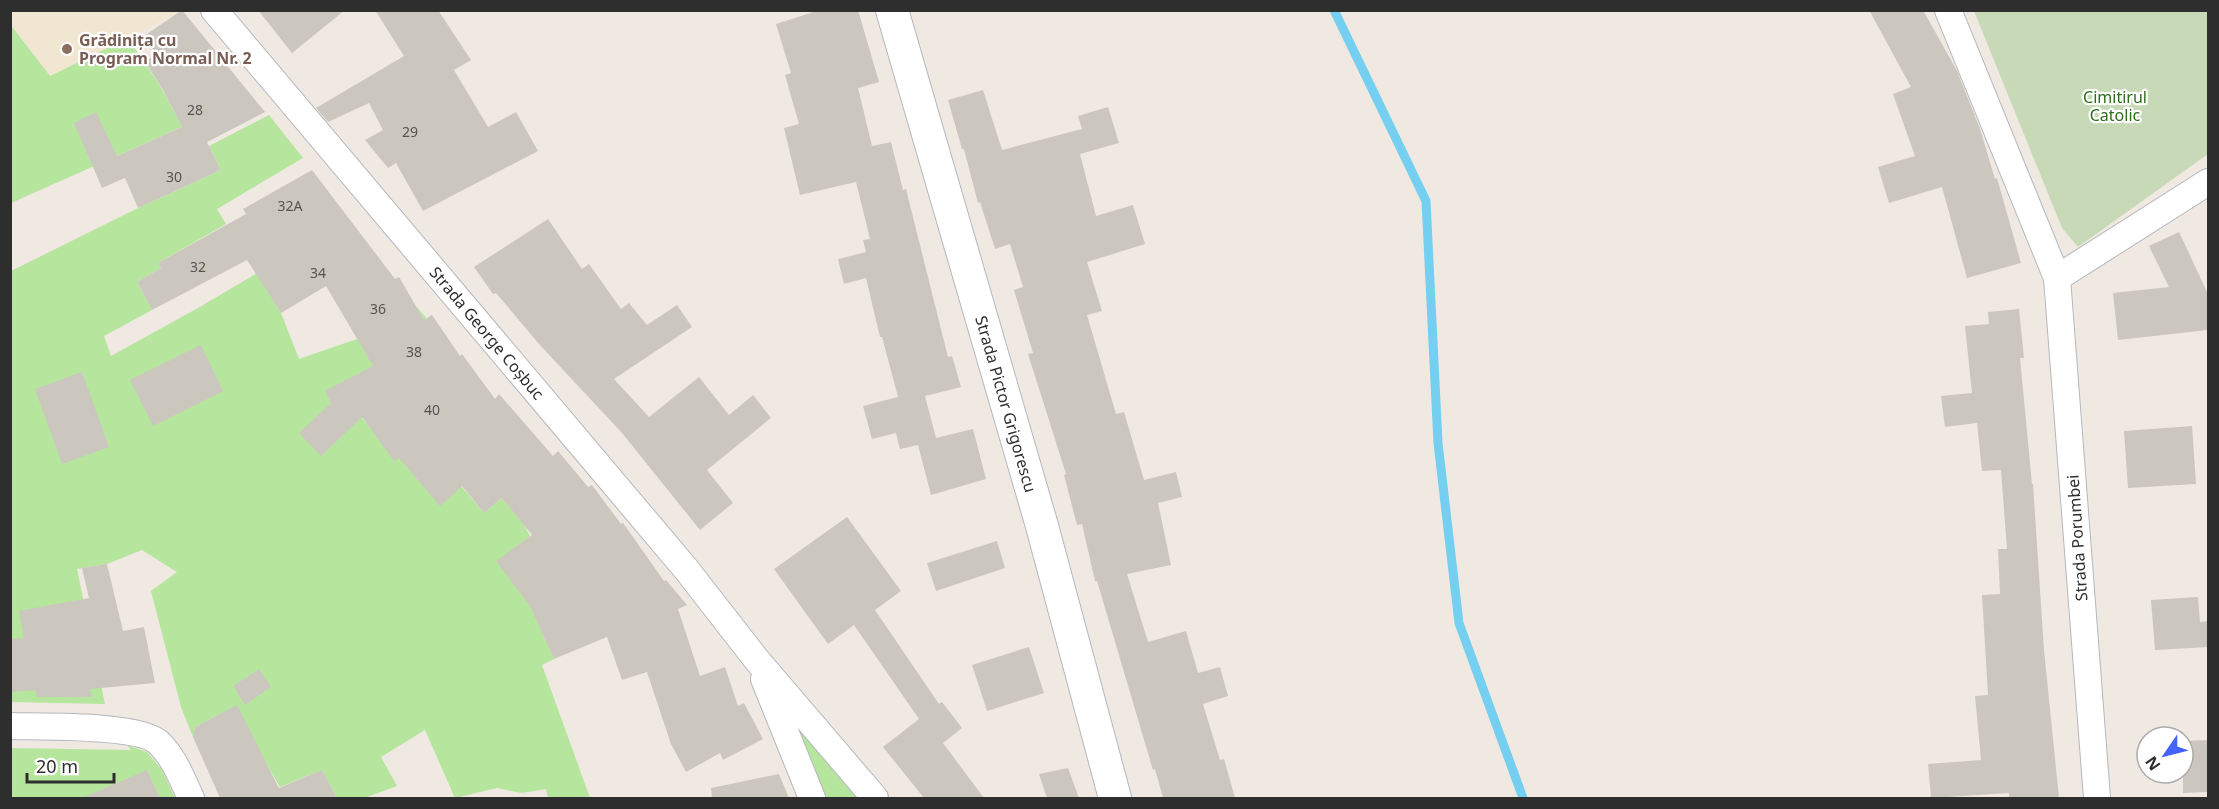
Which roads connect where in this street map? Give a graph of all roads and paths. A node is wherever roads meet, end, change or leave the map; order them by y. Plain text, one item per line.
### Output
1 (214, 10) edge
2 (892, 10) edge
3 (1948, 10) edge
4 (2208, 182) edge
5 (2057, 278) junction
6 (756, 659) junction
7 (10, 726) edge
8 (191, 798) edge
9 (812, 798) edge
10 (875, 798) edge
11 (1115, 798) edge
12 (2097, 798) edge

1 - 6 street, Strada George Coșbuc
2 - 11 street, Strada Pictor Grigorescu
3 - 5 street, Strada Porumbei
4 - 5 street
5 - 12 street, Strada Porumbei
6 - 9 street, Strada George Coșbuc
6 - 10 street, Strada George Coșbuc
7 - 8 street

